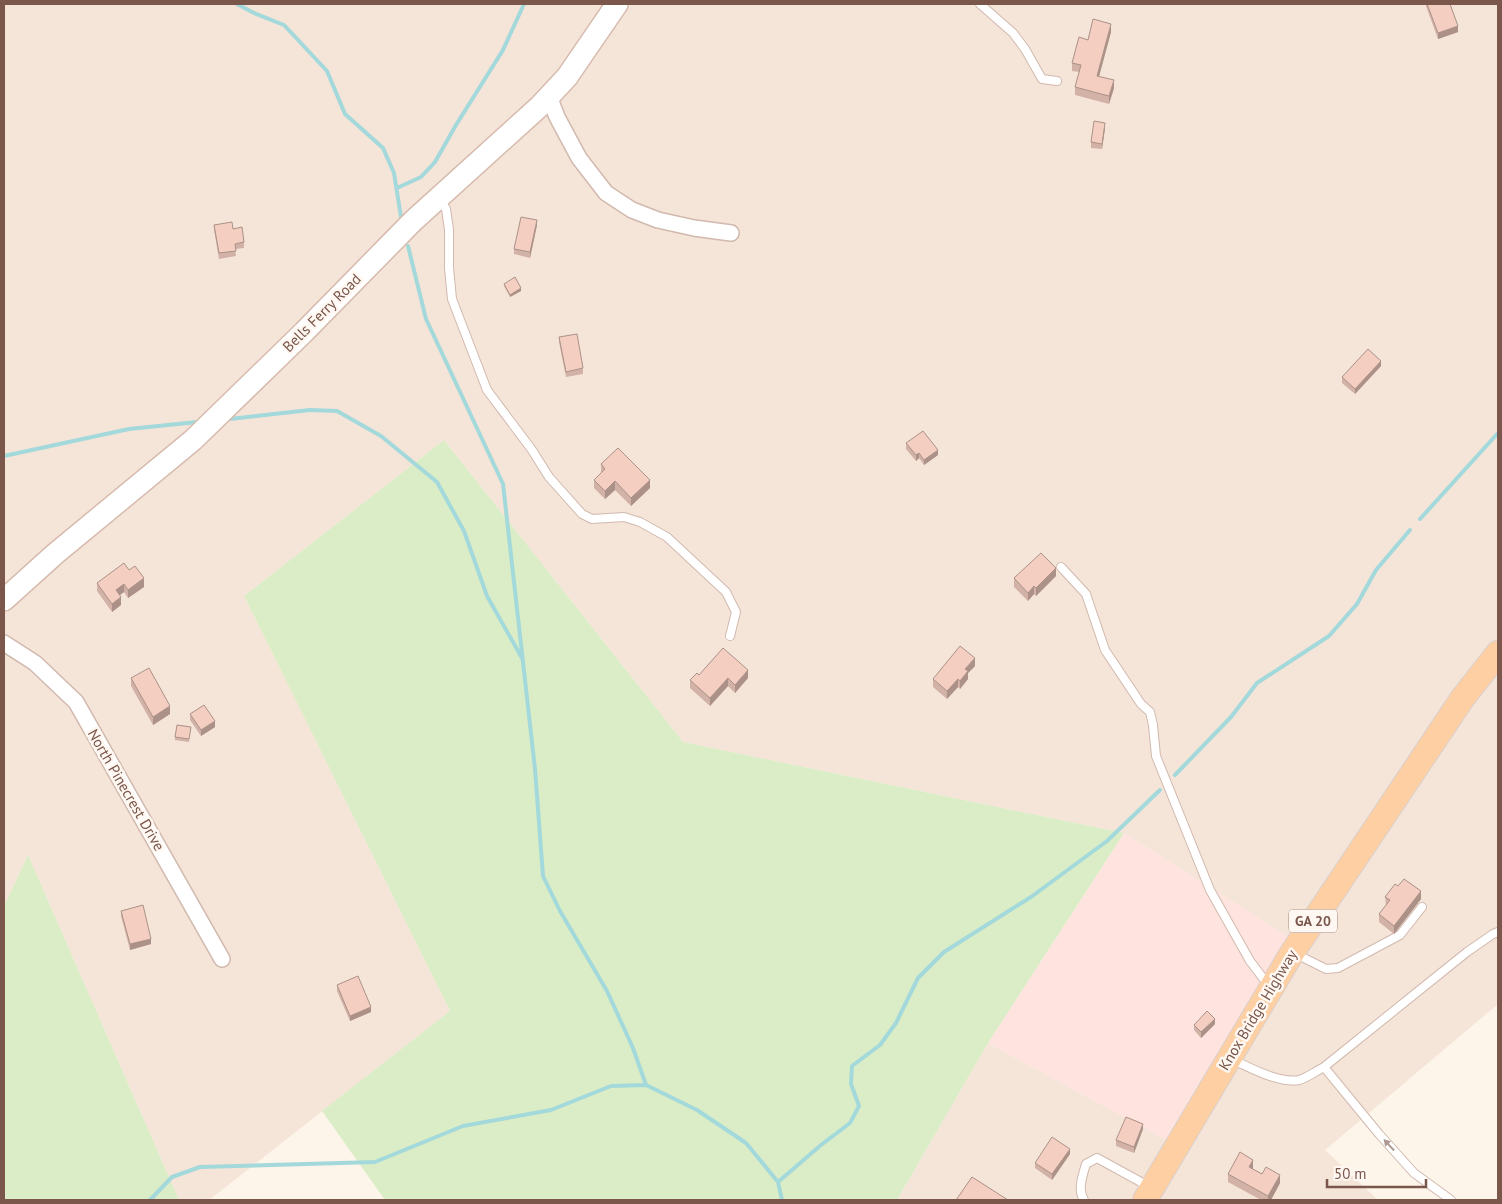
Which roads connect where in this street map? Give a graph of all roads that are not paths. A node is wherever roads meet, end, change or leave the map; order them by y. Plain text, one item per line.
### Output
1 (617, 4) edge
2 (980, 4) edge
3 (1057, 81) dead end
4 (548, 98) junction
5 (438, 198) junction
6 (731, 232) dead end
7 (1061, 566) dead end
8 (4, 600) edge
9 (730, 636) dead end
10 (4, 643) edge
11 (1498, 653) edge
12 (1422, 907) dead end
13 (1498, 932) edge
14 (1292, 953) junction
15 (222, 959) dead end
16 (1270, 988) junction
17 (1229, 1058) junction
18 (1324, 1068) junction
19 (1148, 1194) edge
20 (1084, 1200) edge
21 (1451, 1200) edge

1 - 4 main road, Bells Ferry Road
2 - 3 lane
4 - 5 main road, Bells Ferry Road
4 - 6 street
5 - 8 main road, Bells Ferry Road
5 - 9 lane
7 - 16 lane
10 - 15 street, North Pinecrest Drive
11 - 14 main road, Knox Bridge Highway / GA 20
12 - 14 lane
13 - 18 lane
14 - 16 main road, Knox Bridge Highway / GA 20
16 - 17 main road, Knox Bridge Highway / GA 20
17 - 18 lane
17 - 19 main road, Knox Bridge Highway / GA 20
21 -> 18 lane
19 - 20 lane

